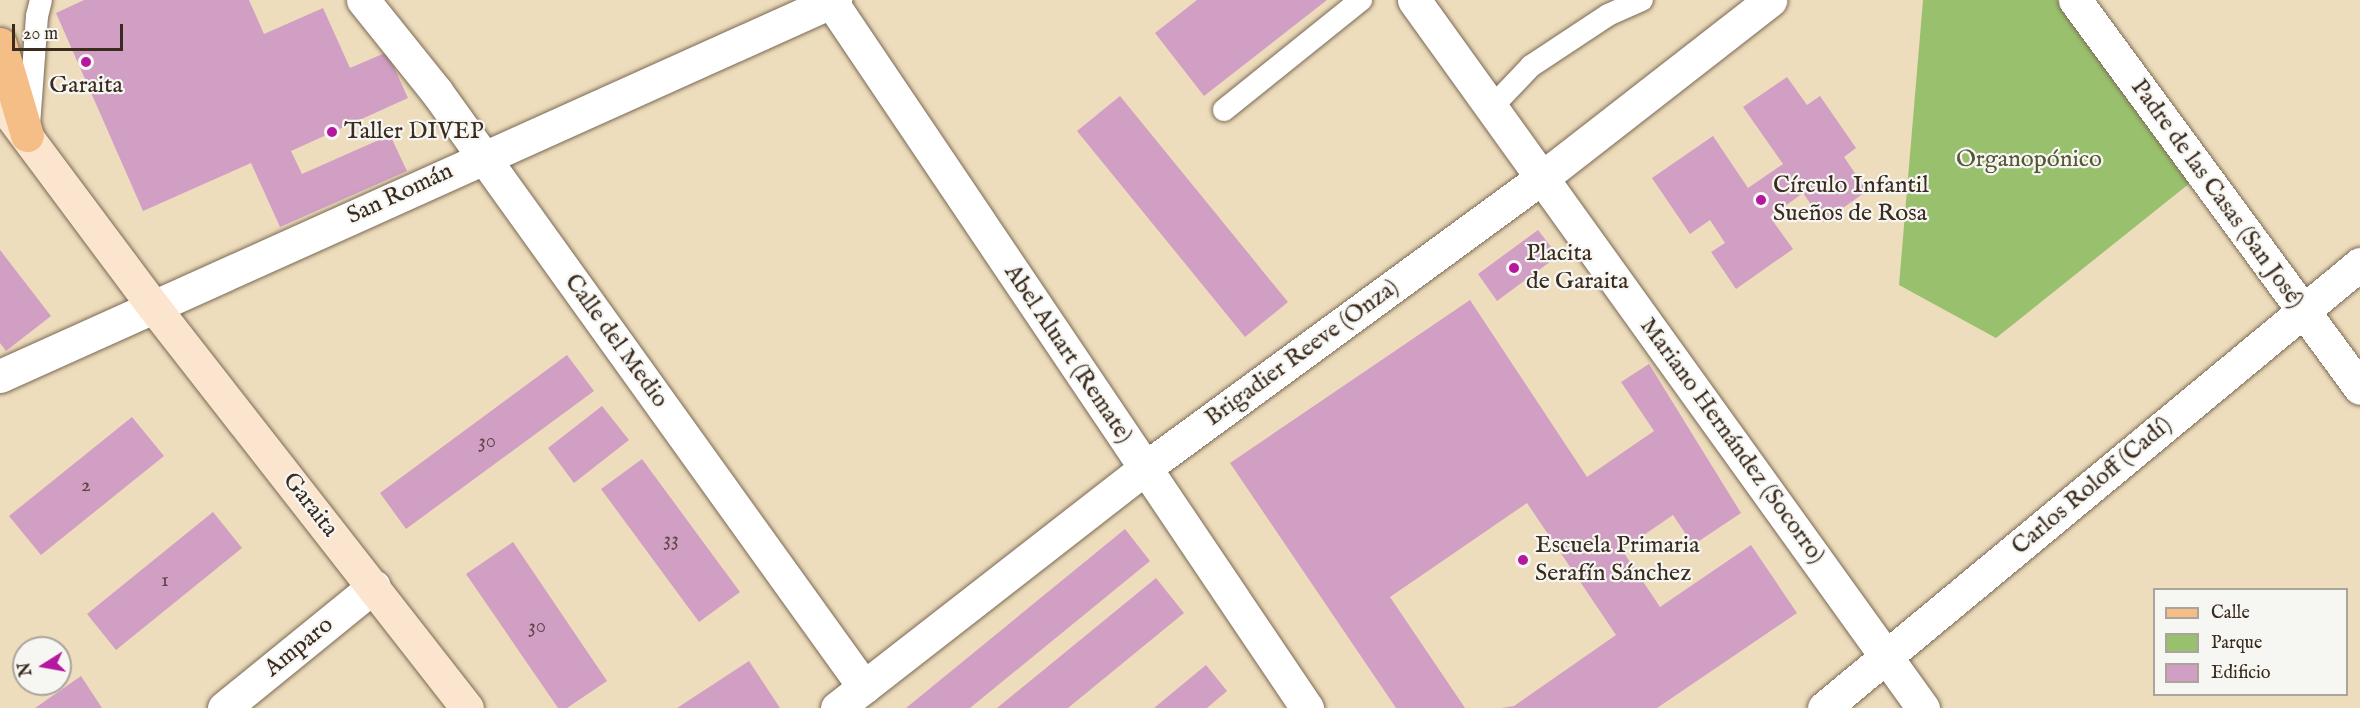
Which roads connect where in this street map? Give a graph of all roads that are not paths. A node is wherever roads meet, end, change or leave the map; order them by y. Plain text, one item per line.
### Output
1 (41, 0) edge
2 (363, 0) edge
3 (1361, 0) edge
4 (1414, 0) edge
5 (1642, 0) edge
6 (1770, 0) edge
7 (2075, 0) edge
8 (832, 1) edge
9 (0, 44) edge
10 (0, 101) edge
11 (1492, 107) junction
12 (1224, 110) dead end
13 (0, 117) edge
14 (27, 135) junction
15 (483, 156) junction
16 (1543, 177) junction
17 (2360, 264) edge
18 (153, 306) junction
19 (2304, 310) junction
20 (0, 376) edge
21 (2360, 388) edge
22 (1145, 468) junction
23 (374, 586) junction
24 (1886, 657) junction
25 (864, 687) junction
26 (224, 708) edge
27 (467, 708) edge
28 (837, 708) edge
29 (1307, 708) edge
30 (1824, 708) edge
31 (1923, 708) edge

1 - 14 lane
2 - 15 street, Calle del Medio
3 - 12 lane
4 - 11 street, Mariano Hernández (Socorro)
5 - 11 lane
6 - 16 street, Brigadier Reeve (Onza)
7 - 19 street, Padre de las Casas (San José)
8 - 15 street, San Román
8 - 22 street, Abel Aluart (Remate)
9 - 14 main road
10 - 14 main road, Garaita
11 - 16 street, Mariano Hernández (Socorro)
13 - 14 main road
14 - 18 main road, Garaita
15 - 18 street, San Román
15 - 25 street, Calle del Medio
16 - 22 street, Brigadier Reeve (Onza)
16 - 24 street, Mariano Hernández (Socorro)
17 - 19 street, Carlos Roloff (Cadí)
18 - 20 street, San Román
18 - 23 main road, Garaita
19 - 21 street, Padre de las Casas (San José)
19 - 24 street, Carlos Roloff (Cadí)
22 - 25 street, Brigadier Reeve (Onza)
22 - 29 street, Abel Aluart (Remate)
23 - 26 street, Amparo
23 - 27 main road, Garaita
24 - 30 street, Carlos Roloff (Cadí)
24 - 31 street, Mariano Hernández (Socorro)
25 - 28 street, Brigadier Reeve (Onza)

